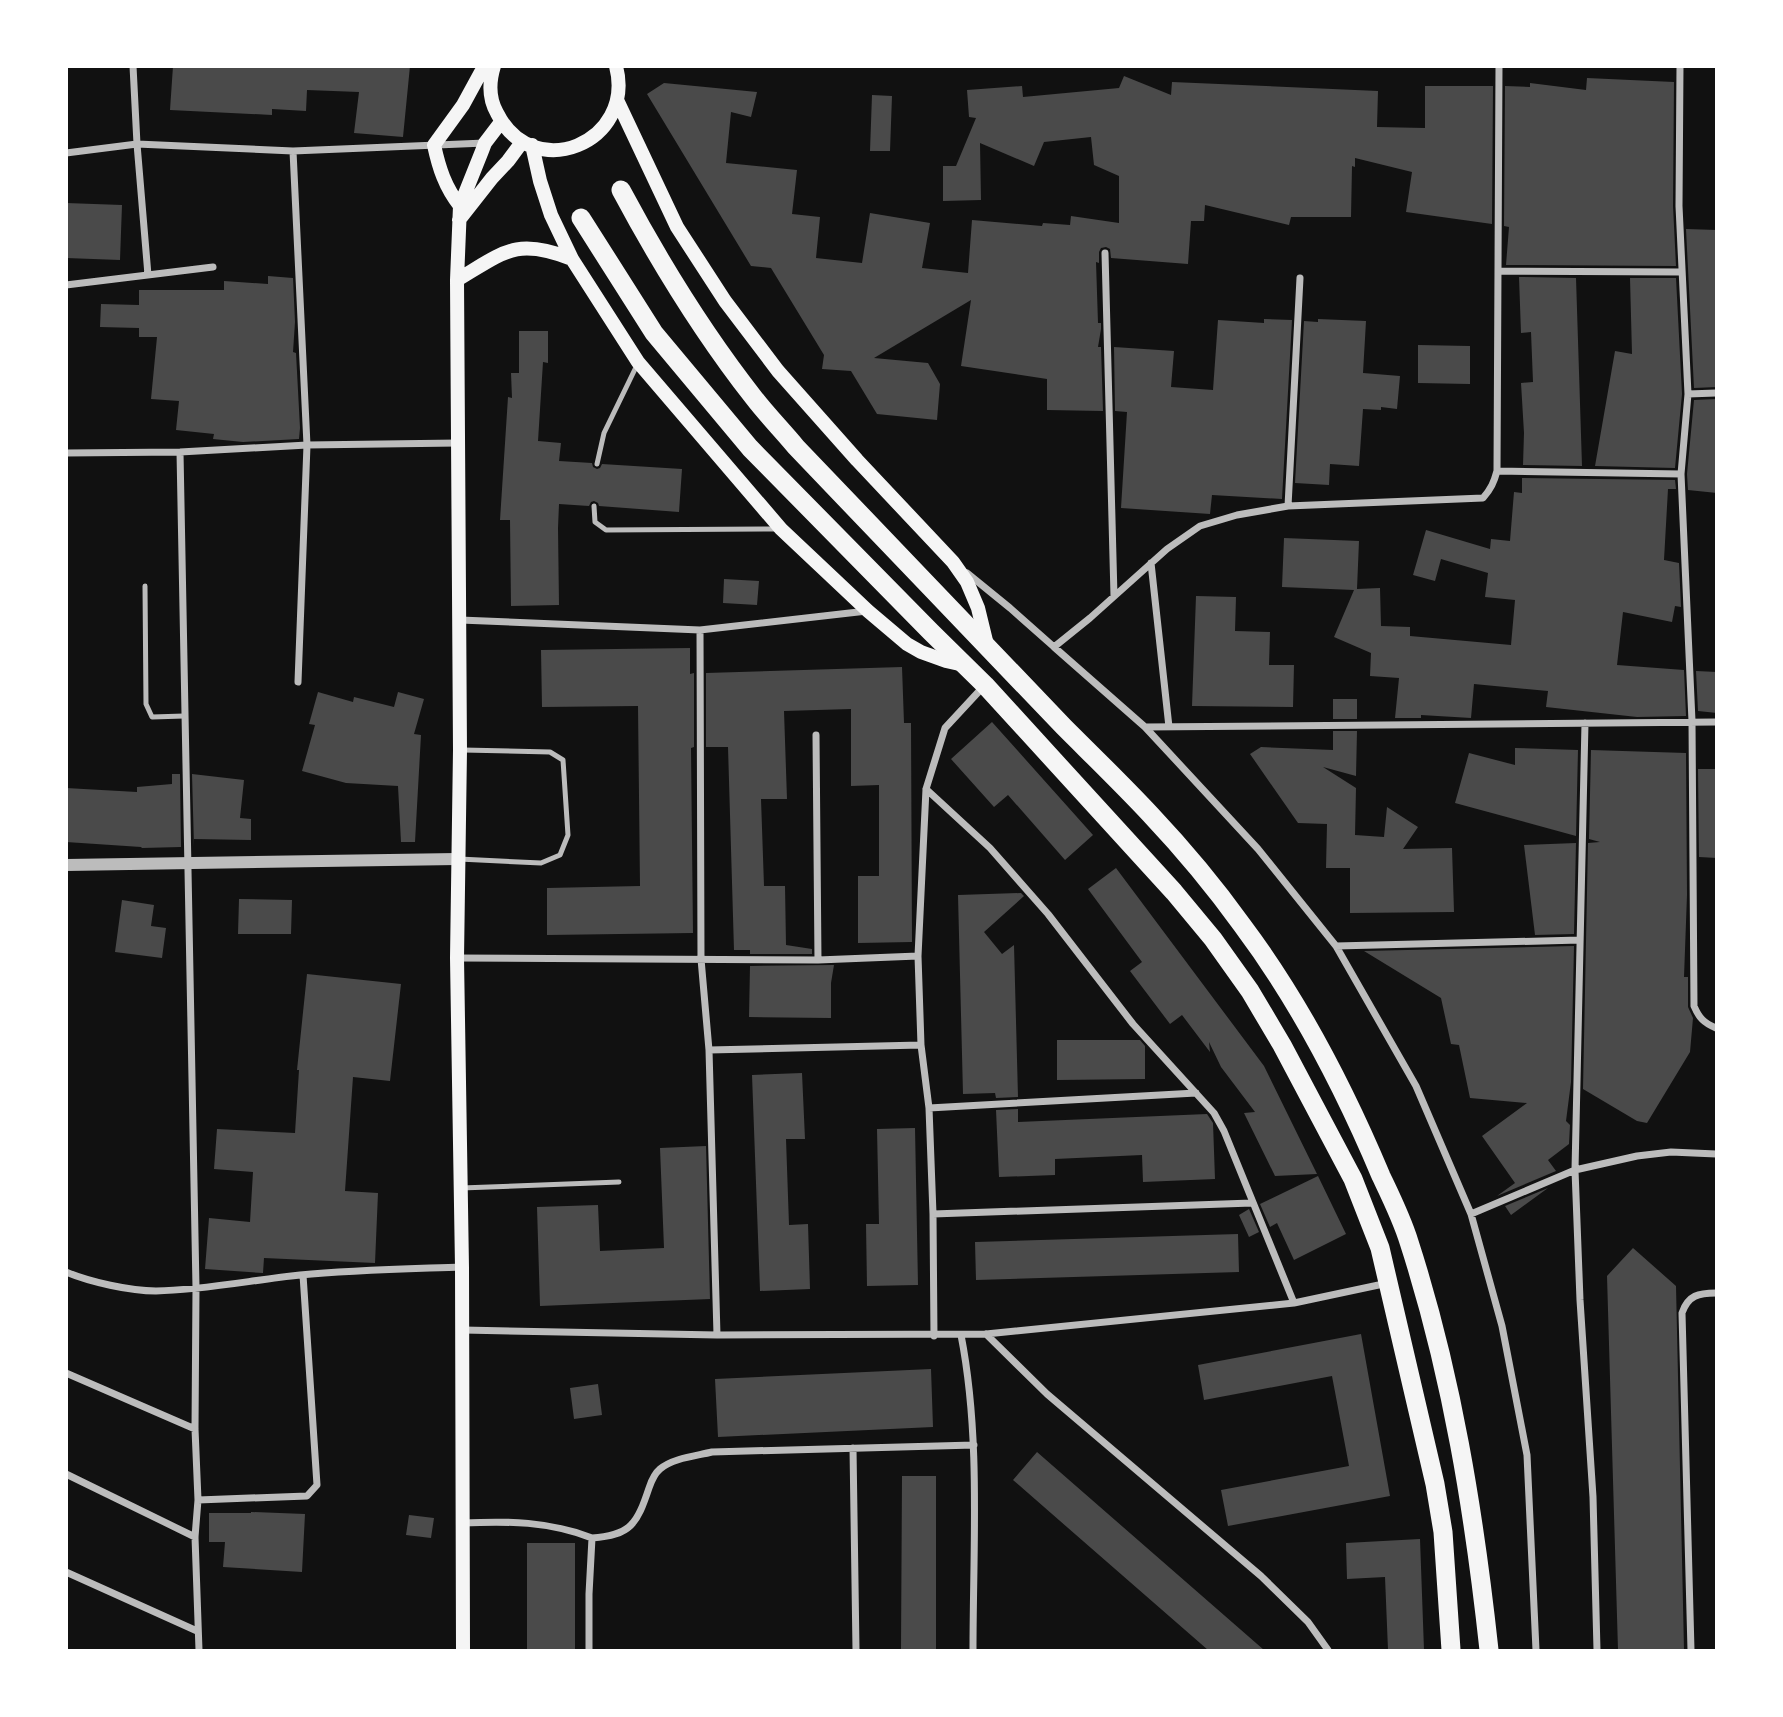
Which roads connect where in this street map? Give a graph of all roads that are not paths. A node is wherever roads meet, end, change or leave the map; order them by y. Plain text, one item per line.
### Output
1 (133, 66) edge
2 (615, 66) edge
3 (1499, 66) edge
4 (1680, 66) edge
5 (485, 68) edge
6 (617, 100) junction
7 (501, 122) junction
8 (485, 143) junction
9 (527, 144) junction
10 (136, 145) junction
11 (433, 145) junction
12 (293, 151) junction
13 (66, 153) edge
14 (621, 190) dead end
15 (460, 206) junction
16 (581, 218) dead end
17 (458, 221) junction
18 (1105, 253) dead end
19 (572, 259) junction
20 (213, 267) dead end
21 (1498, 271) junction
22 (1681, 272) junction
23 (148, 275) junction
24 (1300, 278) dead end
25 (457, 280) junction
26 (66, 285) edge
27 (638, 362) junction
28 (1717, 393) edge
29 (1688, 394) junction
30 (459, 443) junction
31 (307, 445) junction
32 (180, 452) junction
33 (66, 453) edge
34 (597, 464) dead end
35 (1497, 471) junction
36 (1681, 474) junction
37 (594, 506) dead end
38 (1288, 506) junction
39 (781, 529) junction
40 (953, 562) junction
41 (1152, 563) junction
42 (145, 586) dead end
43 (1114, 596) junction
44 (868, 611) junction
45 (459, 620) junction
46 (700, 630) junction
47 (988, 647) junction
48 (1054, 648) junction
49 (966, 665) junction
50 (298, 682) dead end
51 (985, 685) junction
52 (184, 716) junction
53 (1692, 721) junction
54 (1717, 722) edge
55 (1585, 723) junction
56 (1145, 727) junction
57 (1169, 727) junction
58 (816, 735) dead end
59 (460, 750) junction
60 (926, 789) junction
61 (457, 859) junction
62 (187, 864) junction
63 (66, 865) edge
64 (1580, 940) junction
65 (1336, 946) junction
66 (918, 956) junction
67 (457, 958) junction
68 (701, 959) junction
69 (818, 960) junction
70 (1717, 1028) edge
71 (921, 1045) junction
72 (709, 1050) junction
73 (1196, 1093) junction
74 (929, 1108) junction
75 (1717, 1154) edge
76 (1575, 1170) junction
77 (619, 1182) dead end
78 (460, 1188) junction
79 (1252, 1203) junction
80 (933, 1214) junction
81 (1471, 1214) junction
82 (462, 1266) junction
83 (66, 1272) edge
84 (303, 1275) junction
85 (1389, 1283) junction
86 (196, 1288) junction
87 (1717, 1293) edge
88 (1294, 1303) junction
89 (462, 1330) junction
90 (986, 1334) junction
91 (717, 1335) junction
92 (961, 1335) junction
93 (934, 1336) junction
94 (66, 1373) edge
95 (195, 1429) junction
96 (974, 1445) junction
97 (853, 1448) junction
98 (66, 1474) edge
99 (198, 1500) junction
100 (462, 1522) junction
101 (195, 1536) junction
102 (592, 1538) junction
103 (66, 1572) edge
104 (197, 1631) junction
105 (199, 1650) edge
106 (463, 1650) edge
107 (589, 1650) edge
108 (856, 1650) edge
109 (973, 1650) edge
110 (1328, 1650) edge
111 (1451, 1650) edge
112 (1489, 1650) edge
113 (1536, 1650) edge
114 (1597, 1650) edge
115 (1691, 1650) edge

1 - 10 street
2 - 6 main road
3 - 21 street
4 - 22 street
5 - 7 main road
5 - 11 main road
6 - 9 main road
6 - 40 main road
7 - 8 main road
7 - 9 main road
8 - 11 street
8 - 15 main road
9 - 17 main road
9 - 19 main road
10 - 12 street
10 - 13 street
10 - 23 street
11 - 12 street
11 - 15 main road
12 - 31 street
14 - 47 highway
15 - 17 main road
16 - 49 highway
17 - 25 main road
18 - 43 street
19 - 25 main road
19 - 27 main road
20 - 23 street
21 - 22 street
21 - 35 street
22 - 29 street
23 - 26 street
24 - 38 street
25 - 30 main road
27 - 34 lane
27 - 39 main road
28 - 29 street
29 - 36 street
30 - 31 street
30 - 45 main road
31 - 32 street
31 - 50 street
32 - 33 street
32 - 52 street
35 - 36 street
35 - 38 street
36 - 53 street
37 - 39 lane
38 - 41 street
39 - 44 main road
40 - 47 main road
40 - 48 street
41 - 43 street
41 - 57 street
42 - 52 lane
43 - 48 street
44 - 46 street
44 - 49 main road
45 - 46 street
45 - 59 main road
46 - 68 street
47 - 112 highway
48 - 56 street
49 - 51 highway
51 - 60 street
51 - 85 highway
52 - 62 street
53 - 54 street
53 - 55 street
53 - 70 street
55 - 57 street
55 - 64 street
56 - 57 street
56 - 65 street
58 - 69 street
59 - 61 main road
59 - 61 lane
60 - 66 street
60 - 73 street
61 - 62 street
61 - 67 main road
62 - 63 street
62 - 86 street
64 - 65 street
64 - 76 street
65 - 81 street
66 - 69 street
66 - 71 street
67 - 68 street
67 - 78 main road
68 - 69 street
68 - 72 street
71 - 72 street
71 - 74 street
72 - 91 street
73 - 74 street
73 - 79 street
74 - 80 street
75 - 76 street
76 - 81 street
76 - 114 street
77 - 78 lane
78 - 82 main road
79 - 80 street
79 - 88 street
80 - 93 street
81 - 113 street
82 - 84 street
82 - 89 main road
83 - 86 street
84 - 86 street
84 - 99 street
85 - 88 street
85 - 111 highway
86 - 95 street
87 - 115 street
88 - 90 street
89 - 91 street
89 - 100 main road
90 - 92 street
90 - 110 street
91 - 93 street
92 - 93 street
92 - 96 street
94 - 95 street
95 - 99 street
96 - 97 street
96 - 109 street
97 - 102 street
97 - 108 street
98 - 101 street
99 - 101 street
100 - 102 street
100 - 106 main road
101 - 104 street
102 - 107 street
103 - 104 street
104 - 105 street

